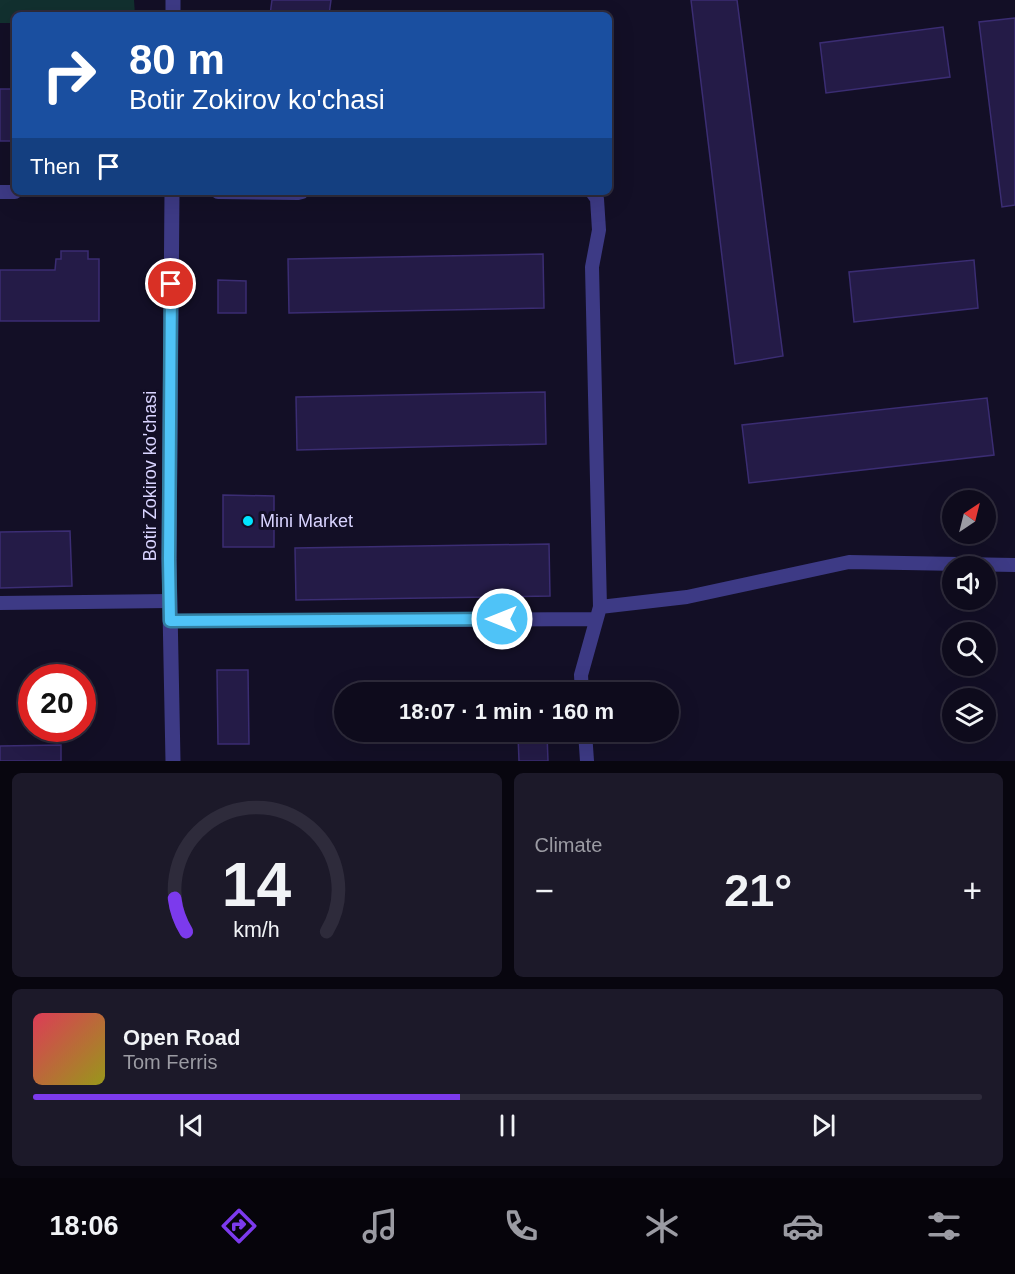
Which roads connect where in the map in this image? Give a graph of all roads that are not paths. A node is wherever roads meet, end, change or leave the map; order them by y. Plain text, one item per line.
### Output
1 (172, 195) edge
2 (594, 195) edge
3 (1015, 565) edge
4 (170, 601) junction
5 (0, 603) edge
6 (598, 613) junction
7 (170, 621) junction
8 (581, 682) edge
9 (585, 742) edge
10 (173, 761) edge
11 (586, 761) edge

1 - 4 street, Botir Zokirov ko'chasi
2 - 6 lane
3 - 6 lane
4 - 5 lane
4 - 7 street, Botir Zokirov ko'chasi
6 - 7 lane
6 - 8 lane
7 - 10 street, Botir Zokirov ko'chasi
9 - 11 lane

